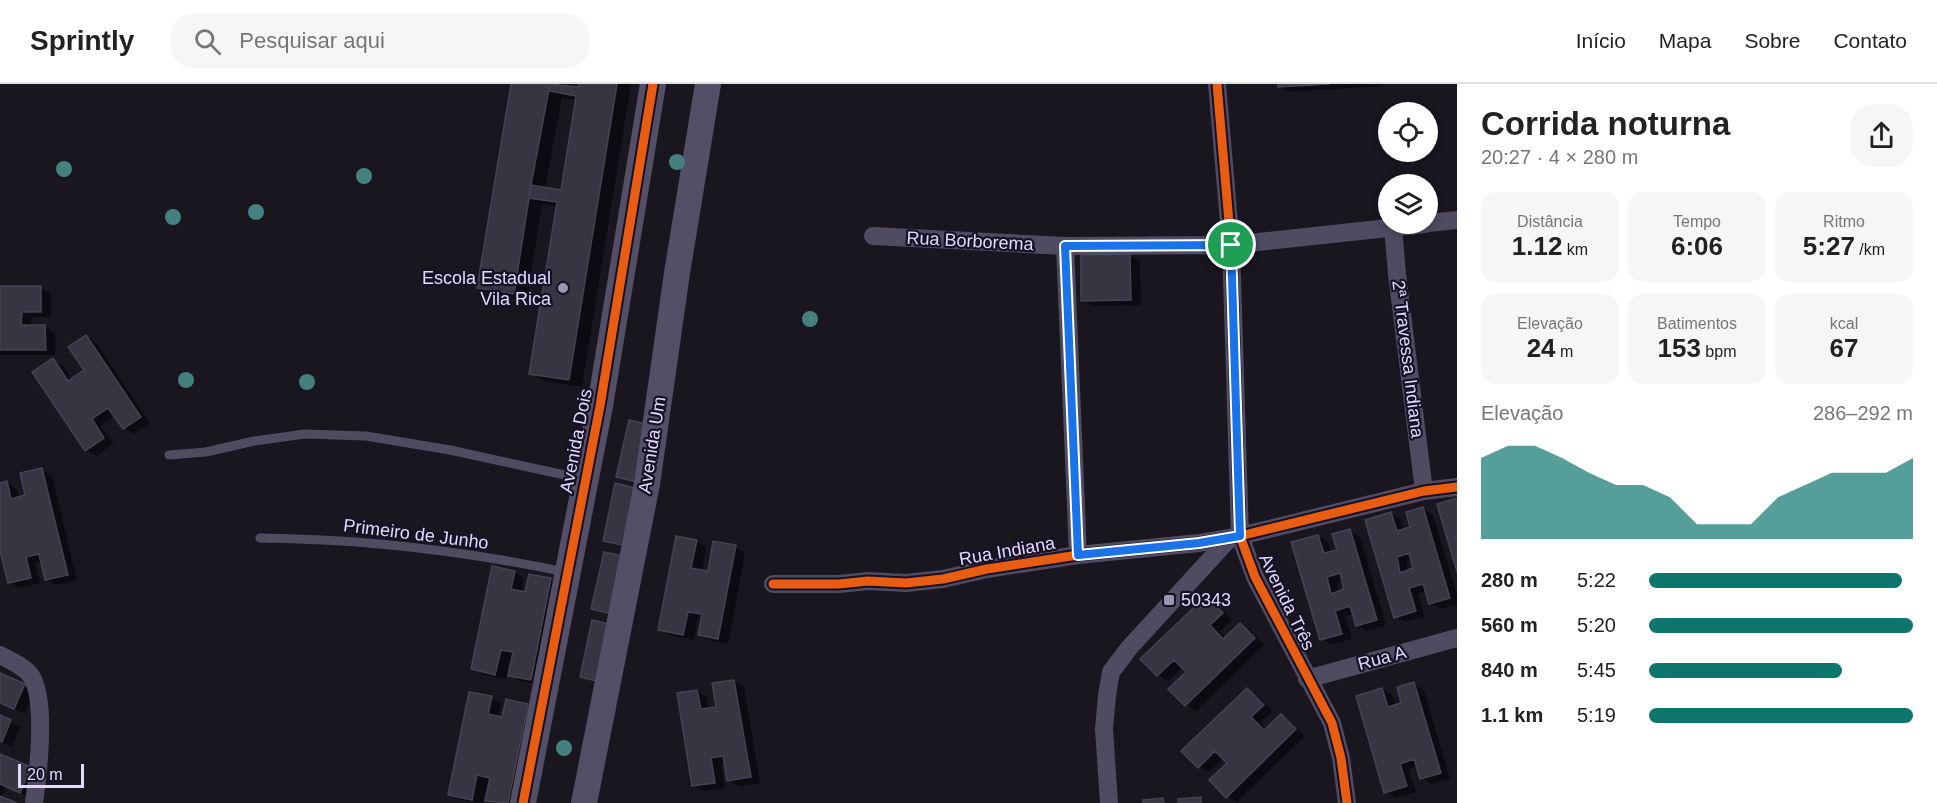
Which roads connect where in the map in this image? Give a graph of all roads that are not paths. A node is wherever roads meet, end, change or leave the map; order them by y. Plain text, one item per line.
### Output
1 (653, 84) edge
2 (708, 84) edge
3 (1217, 84) edge
4 (1457, 220) edge
5 (1438, 222) edge
6 (1378, 229) edge
7 (1394, 234) edge
8 (873, 236) dead end
9 (1231, 245) junction
10 (1065, 246) junction
11 (169, 455) dead end
12 (586, 479) junction
13 (1457, 487) edge
14 (1424, 491) junction
15 (1234, 537) junction
16 (260, 538) dead end
17 (1078, 555) junction
18 (567, 573) junction
19 (773, 584) dead end
20 (1457, 638) edge
21 (0, 656) edge
22 (1307, 679) junction
23 (34, 803) edge
24 (523, 803) edge
25 (584, 803) edge
26 (1108, 803) edge
27 (1347, 803) edge

1 - 12 street, Avenida Dois
2 - 25 street, Avenida Um
3 - 9 street, Avenida Três
4 - 5 street, Rua Borborema
6 - 9 street, Rua Borborema
7 - 14 street, 2ª Travessa Indiana
8 - 10 street, Rua Borborema
9 - 10 street, Rua Borborema
9 - 15 street, Avenida Três
10 - 17 street
11 - 12 lane
12 - 18 street, Avenida Dois
13 - 14 street, Rua Indiana
14 - 15 street, Rua Indiana
15 - 17 street, Rua Indiana
15 - 22 street, Avenida Três
15 - 26 street
16 - 18 lane, Primeiro de Junho
17 - 19 street, Rua Indiana
18 - 24 street, Avenida Dois
20 - 22 street, Rua A
21 - 23 street
22 - 27 street, Avenida Três

